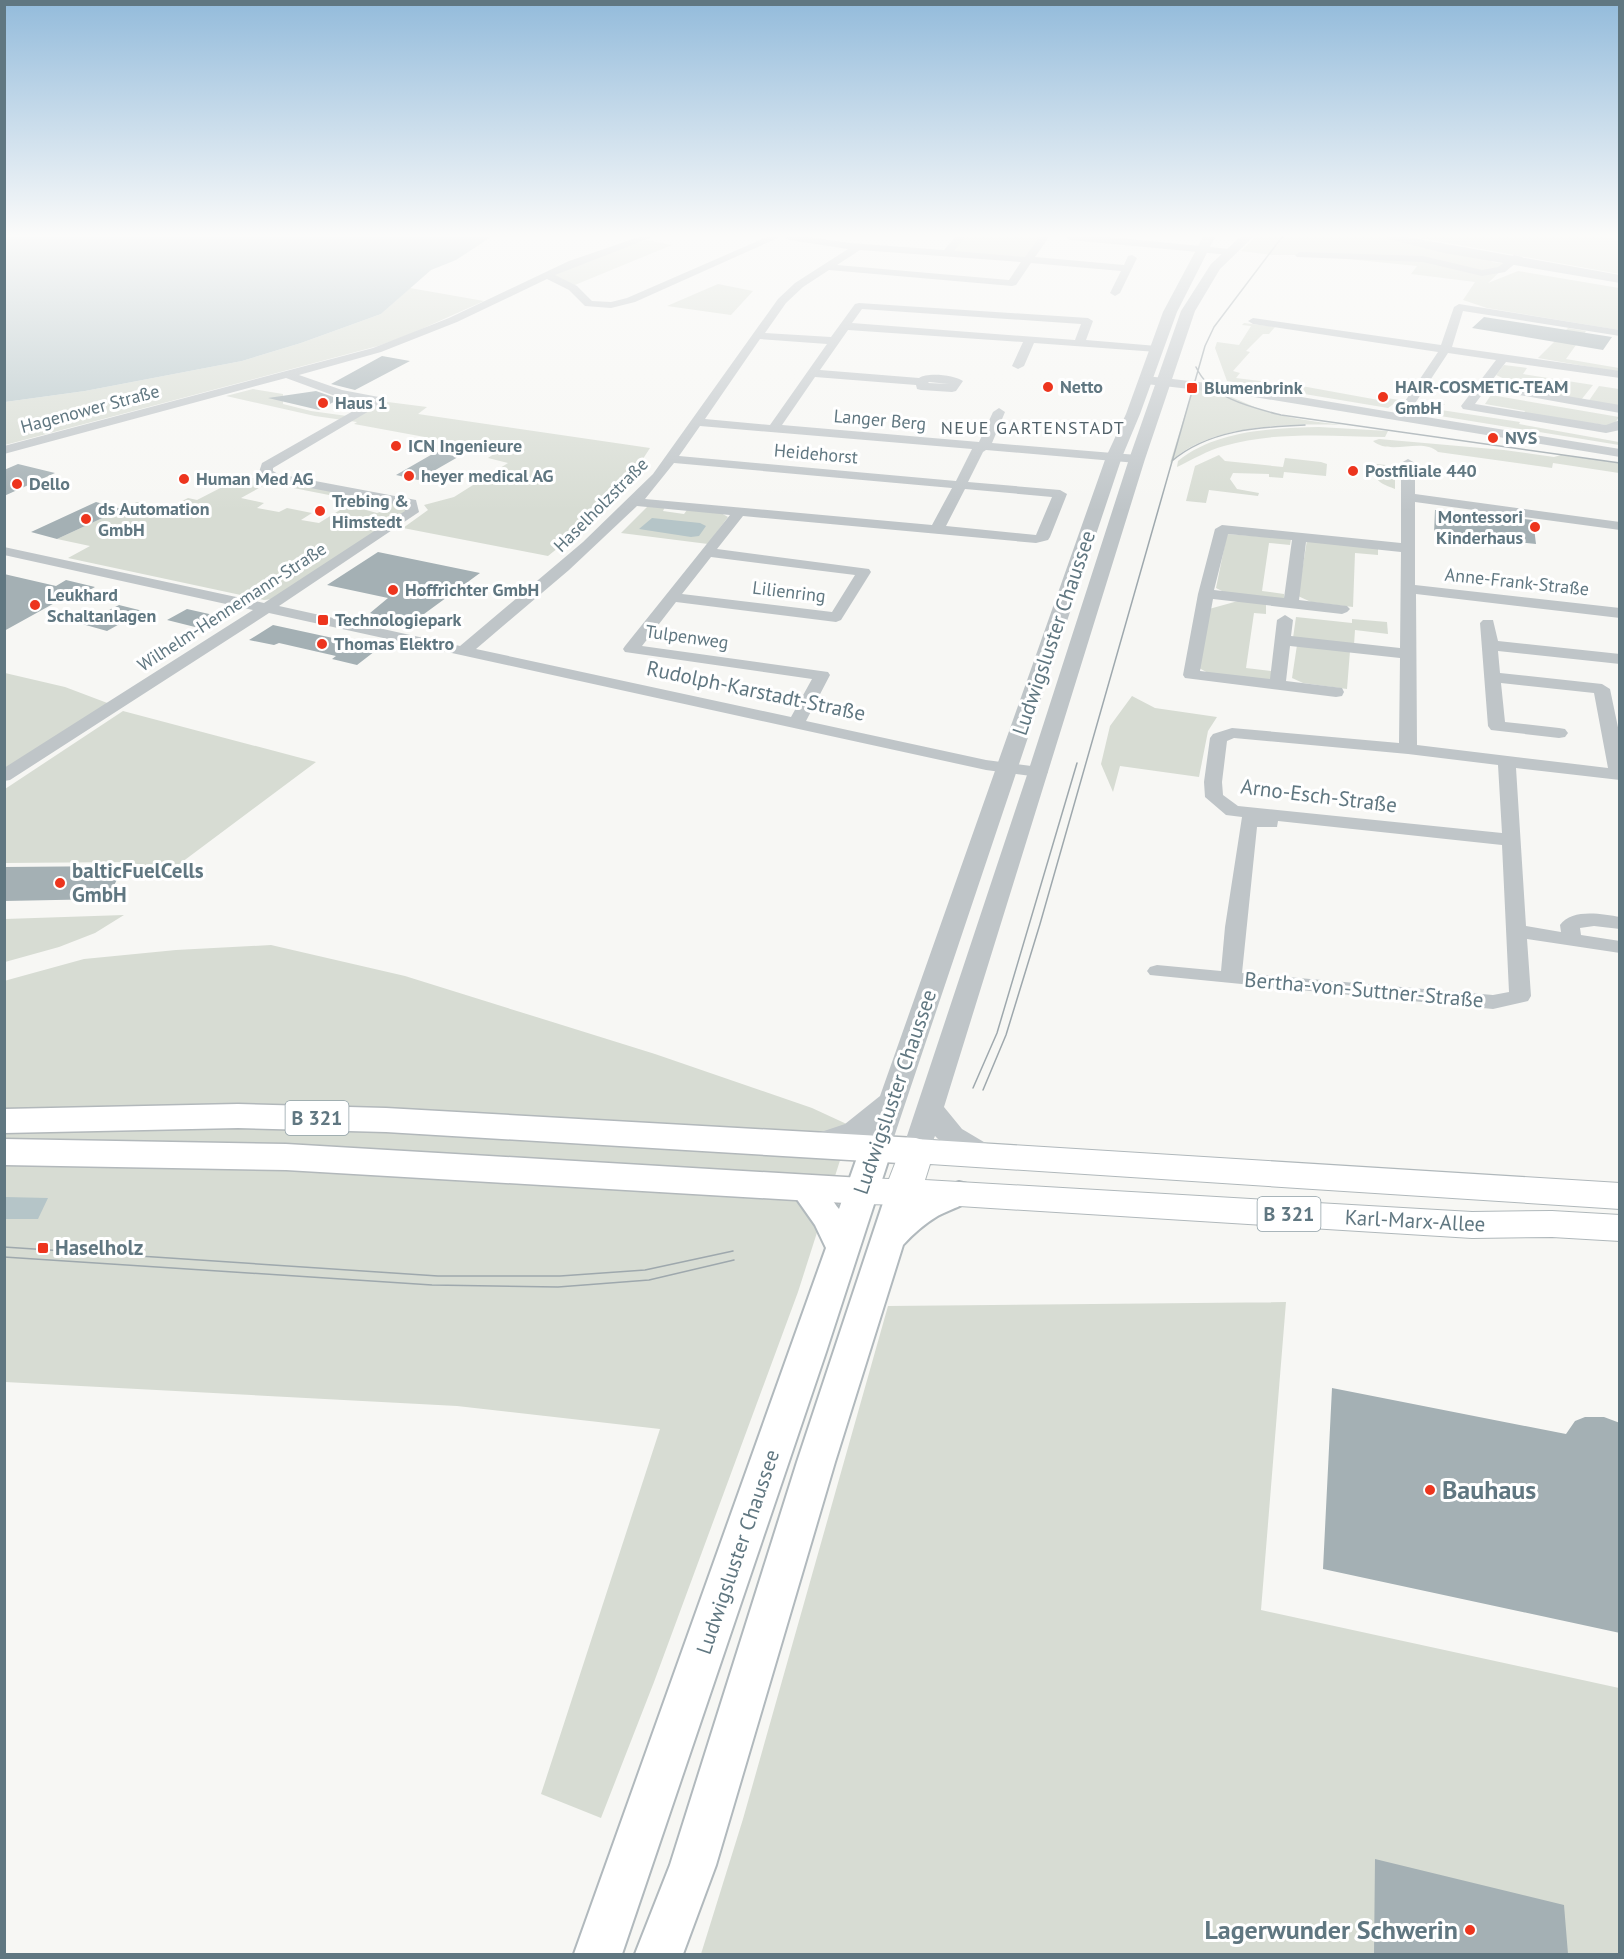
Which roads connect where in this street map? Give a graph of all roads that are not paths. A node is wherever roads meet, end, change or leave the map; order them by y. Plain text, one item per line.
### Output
1 (432, 328) edge
2 (763, 328) edge
3 (843, 328) edge
4 (879, 328) edge
5 (1085, 328) edge
6 (1164, 328) edge
7 (1180, 328) edge
8 (1306, 328) edge
9 (1452, 328) edge
10 (1592, 328) edge
11 (1620, 333) edge
12 (758, 336) junction
13 (1030, 339) junction
14 (834, 342) junction
15 (1079, 343) junction
16 (1446, 348) junction
17 (1156, 349) junction
18 (1504, 357) junction
19 (1018, 366) dead end
20 (812, 373) junction
21 (289, 375) junction
22 (1620, 375) edge
23 (1155, 381) junction
24 (923, 382) dead end
25 (1482, 385) junction
26 (1620, 409) edge
27 (999, 412) dead end
28 (1400, 417) junction
29 (695, 422) junction
30 (1619, 426) edge
31 (773, 429) junction
32 (984, 446) junction
33 (4, 450) edge
34 (1620, 453) edge
35 (1114, 457) junction
36 (669, 459) junction
37 (1137, 459) junction
38 (1408, 463) dead end
39 (960, 485) junction
40 (1407, 497) junction
41 (635, 502) junction
42 (738, 512) junction
43 (1620, 526) edge
44 (937, 530) junction
45 (1300, 537) junction
46 (1407, 548) junction
47 (4, 551) edge
48 (707, 552) junction
49 (1409, 589) junction
50 (1206, 594) junction
51 (671, 597) junction
52 (1292, 603) junction
53 (268, 607) junction
54 (1342, 609) dead end
55 (1620, 613) edge
56 (1285, 620) dead end
57 (1488, 623) dead end
58 (1283, 640) junction
59 (1490, 645) junction
60 (465, 650) junction
61 (1408, 654) junction
62 (1620, 659) edge
63 (1492, 677) junction
64 (1277, 685) junction
65 (1336, 692) dead end
66 (1612, 702) edge
67 (796, 723) junction
68 (1559, 733) dead end
69 (1408, 749) junction
70 (1507, 762) junction
71 (1008, 768) junction
72 (1039, 772) junction
73 (1619, 775) edge
74 (4, 776) edge
75 (1318, 828) dead end
76 (1512, 840) junction
77 (1620, 923) edge
78 (1517, 931) junction
79 (1572, 940) junction
80 (1620, 947) edge
81 (1157, 971) dead end
82 (1231, 978) junction
83 (892, 1101) junction
84 (930, 1107) junction
85 (4, 1121) edge
86 (815, 1145) junction
87 (876, 1149) junction
88 (916, 1151) junction
89 (4, 1152) edge
90 (984, 1155) junction
91 (805, 1188) junction
92 (862, 1191) junction
93 (903, 1191) junction
94 (959, 1193) junction
95 (1620, 1196) edge
96 (1620, 1228) edge
97 (887, 1241) junction
98 (843, 1248) junction
99 (598, 1954) edge
100 (659, 1954) edge

1 - 21 street, Hagenower Straße
2 - 12 street, Haselholzstraße
3 - 14 street
4 - 13 street
5 - 15 street
6 - 17 street, Ludwigsluster Chaussee
7 - 23 street, Ludwigsluster Chaussee
8 - 16 street
9 - 16 street
10 - 11 street
12 - 14 street
12 - 29 street, Haselholzstraße
13 - 15 street
13 - 19 street
14 - 20 street
15 - 17 street
16 - 18 street
16 - 28 street
17 - 23 street, Ludwigsluster Chaussee
18 - 22 street
18 - 25 street
20 - 24 street, Langer Berg
20 - 31 street
21 - 33 street, Hagenower Straße
21 - 53 street, Wilhelm-Hennemann-Straße
23 - 28 street
23 - 35 street, Ludwigsluster Chaussee
23 - 37 street, Ludwigsluster Chaussee
25 - 26 street
25 - 30 street
27 - 32 street
28 - 34 street
29 - 31 street, Langer Berg
29 - 36 street, Haselholzstraße
31 - 32 street, Langer Berg
32 - 35 street, Langer Berg
32 - 39 street
35 - 37 street, Langer Berg
35 - 71 street, Ludwigsluster Chaussee
36 - 39 street, Heidehorst
36 - 41 street, Haselholzstraße
37 - 72 street, Ludwigsluster Chaussee
38 - 40 street
39 - 44 street
39 - 44 street, Heidehorst
40 - 43 street
40 - 46 street
41 - 42 street
41 - 60 street, Haselholzstraße
42 - 44 street, Heidehorst
42 - 48 street, Tulpenweg
45 - 46 street
45 - 50 street
45 - 52 street
46 - 49 street
47 - 53 street, Rudolph-Karstadt-Straße
48 - 51 street, Tulpenweg
48 - 51 street, Lilienring
49 - 55 street, Anne-Frank-Straße
49 - 61 street
50 - 52 street
50 - 64 street
51 - 67 street, Tulpenweg
52 - 54 street
53 - 60 street, Rudolph-Karstadt-Straße
53 - 74 street, Wilhelm-Hennemann-Straße
56 - 58 street
57 - 59 street
58 - 61 street
58 - 64 street
59 - 62 street
59 - 63 street
60 - 67 street, Rudolph-Karstadt-Straße
61 - 69 street
63 - 66 street
63 - 68 street
64 - 65 street
66 - 73 street
67 - 71 street, Rudolph-Karstadt-Straße
69 - 70 street, Arno-Esch-Straße
69 - 76 street, Arno-Esch-Straße
70 - 73 street, Arno-Esch-Straße
70 - 76 street
71 - 72 street, Rudolph-Karstadt-Straße
71 - 83 street, Ludwigsluster Chaussee
72 - 84 street, Ludwigsluster Chaussee
75 - 82 street, Bertha-von-Suttner-Straße
76 - 78 street, Bertha-von-Suttner-Straße
77 - 79 street
78 - 79 street
78 - 82 street, Bertha-von-Suttner-Straße
79 - 80 street
81 - 82 street, Bertha-von-Suttner-Straße
83 - 86 street
83 - 87 street, Ludwigsluster Chaussee
84 - 88 street, Ludwigsluster Chaussee
84 - 90 street
85 - 86 highway, B 321
86 - 87 highway, B 321
87 - 88 highway, B 321
87 - 92 main road, Ludwigsluster Chaussee
88 - 90 main road, B 321
88 - 93 main road, Ludwigsluster Chaussee
89 - 91 highway, B 321
90 - 95 main road, Karl-Marx-Allee / B 321
91 - 92 highway, B 321
91 - 98 main road
92 - 93 main road, B 321
92 - 98 main road, Ludwigsluster Chaussee
93 - 94 main road, B 321
93 - 97 main road, Ludwigsluster Chaussee
94 - 96 main road, Karl-Marx-Allee / B 321
94 - 97 main road
97 - 100 main road, Ludwigsluster Chaussee
98 - 99 main road, Ludwigsluster Chaussee

